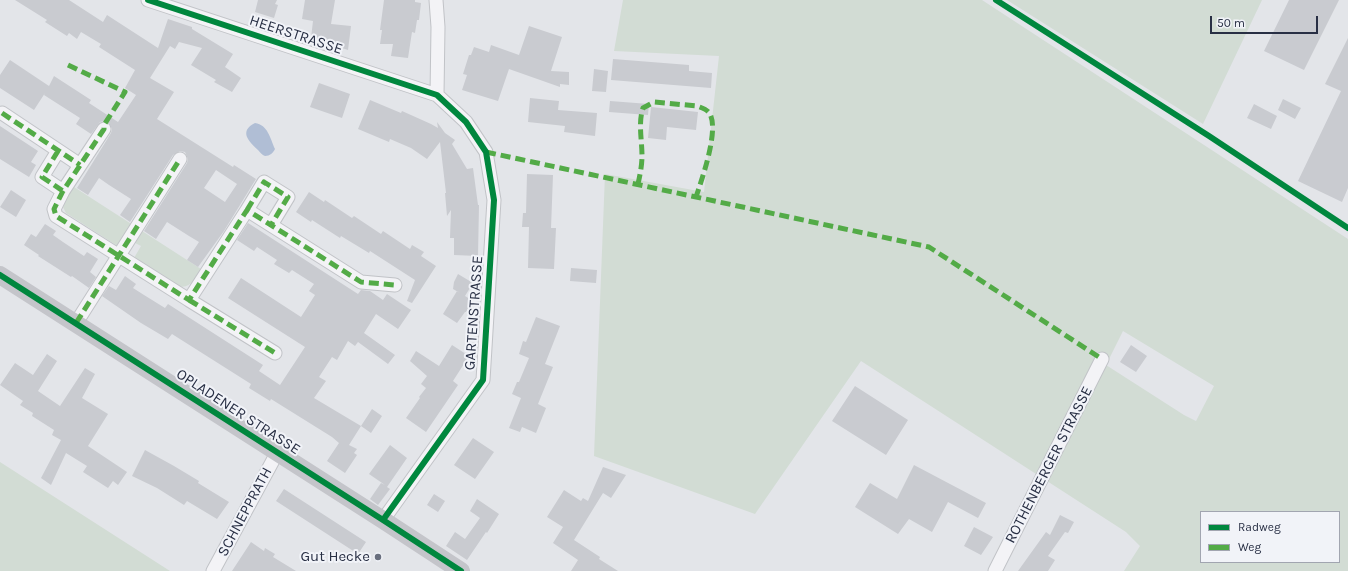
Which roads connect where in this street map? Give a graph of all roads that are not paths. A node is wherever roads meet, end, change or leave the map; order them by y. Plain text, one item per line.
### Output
1 (436, 0) edge
2 (155, 1) edge
3 (437, 95) junction
4 (2, 113) dead end
5 (104, 129) dead end
6 (58, 151) junction
7 (180, 159) dead end
8 (80, 166) junction
9 (63, 191) junction
10 (247, 210) junction
11 (271, 225) junction
12 (119, 256) junction
13 (0, 275) edge
14 (395, 285) dead end
15 (189, 300) junction
16 (76, 323) junction
17 (275, 354) dead end
18 (1102, 359) dead end
19 (277, 452) junction
20 (383, 520) junction
21 (213, 571) edge
22 (461, 571) edge
23 (995, 571) edge

1 - 3 street
2 - 3 street, HEERSTRASSE
3 - 20 street, GARTENSTRASSE
4 - 6 street
5 - 8 street
6 - 8 street
6 - 9 street
7 - 12 street
8 - 9 street
9 - 12 street
10 - 11 street
10 - 11 street
10 - 15 street
11 - 14 street
12 - 15 street
12 - 16 street
13 - 16 main road, OPLADENER STRASSE
15 - 17 street
16 - 19 main road, OPLADENER STRASSE
18 - 23 street, ROTHENBERGER STRASSE
19 - 20 main road, OPLADENER STRASSE
19 - 21 street, SCHNEPPRATH
20 - 22 main road, OPLADENER STRASSE

